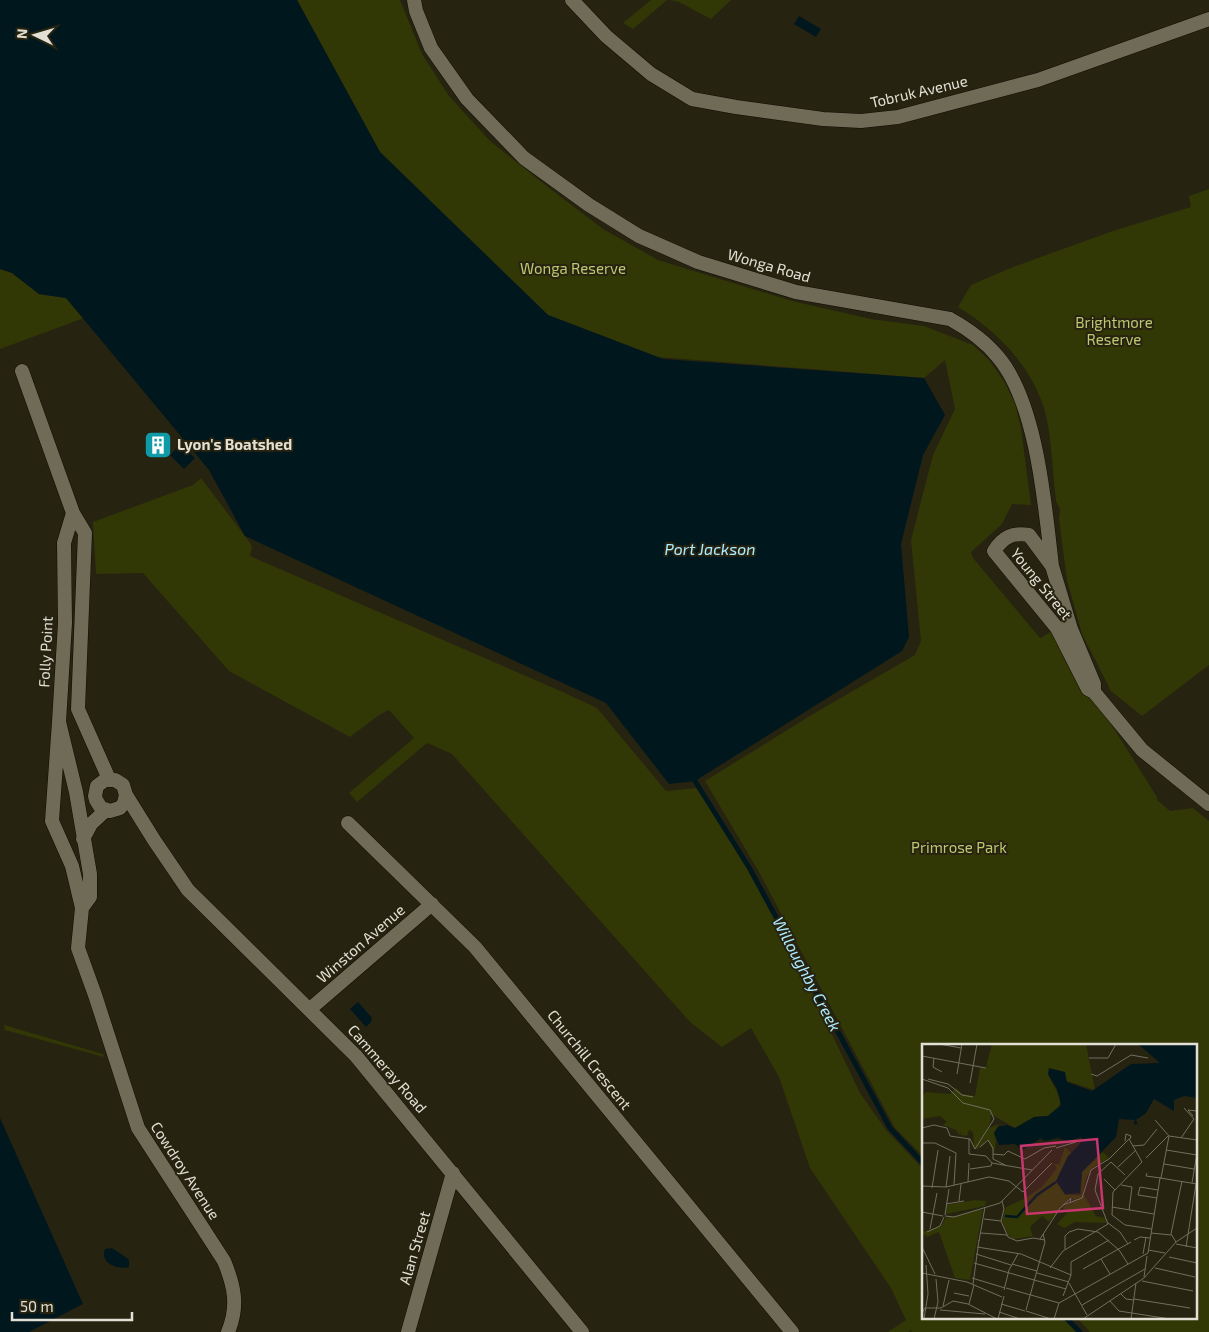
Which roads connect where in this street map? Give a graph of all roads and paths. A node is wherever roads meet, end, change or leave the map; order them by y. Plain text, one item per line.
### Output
1 (414, 0) edge
2 (572, 0) edge
3 (1209, 19) edge
4 (22, 372) dead end
5 (73, 513) junction
6 (1052, 566) junction
7 (1094, 692) junction
8 (59, 722) junction
9 (126, 795) junction
10 (99, 796) junction
11 (1209, 804) edge
12 (348, 822) dead end
13 (83, 839) junction
14 (154, 840) junction
15 (432, 904) junction
16 (82, 908) junction
17 (310, 1009) junction
18 (452, 1173) junction
19 (228, 1332) edge
20 (408, 1332) edge
21 (582, 1332) edge
22 (792, 1332) edge

1 - 6 street, Wonga Road
2 - 3 street, Tobruk Avenue
4 - 5 street
5 - 8 street, Folly Point
5 - 10 street
6 - 7 street, Young Street
6 - 7 street, Young Street
7 - 11 street, Young Street
8 - 10 street, Folly Point
8 - 16 street, Cowdroy Avenue
9 - 10 street
9 - 10 street, Cammeray Road
9 - 14 street, Cammeray Road
10 - 13 street
10 - 13 street, Cowdroy Avenue
10 - 14 street, Cammeray Road
12 - 15 street, Churchill Crescent
13 - 16 street, Cowdroy Avenue
14 - 17 street, Cammeray Road
15 - 17 street, Winston Avenue
15 - 22 street, Churchill Crescent
16 - 19 street, Cowdroy Avenue
17 - 18 street, Cammeray Road
18 - 20 street, Alan Street
18 - 21 street, Cammeray Road

